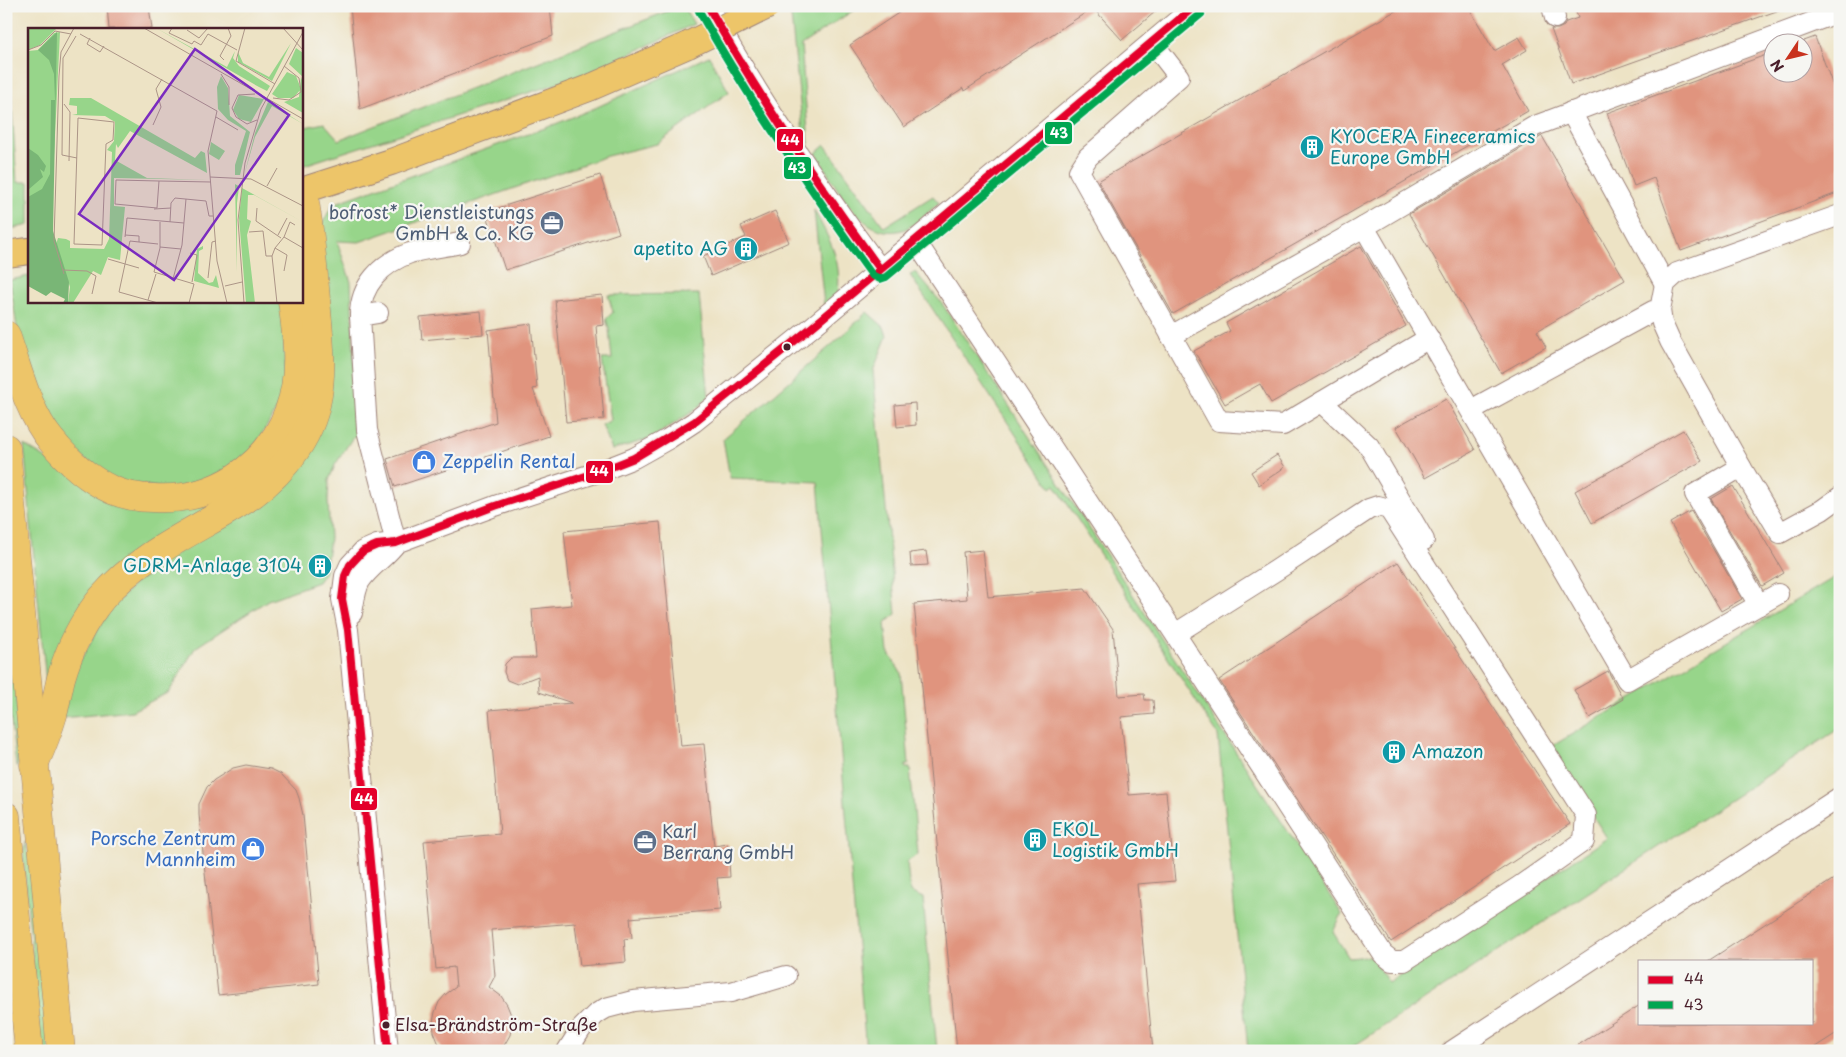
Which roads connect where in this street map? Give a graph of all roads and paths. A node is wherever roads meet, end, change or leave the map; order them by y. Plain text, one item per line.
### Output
1 (708, 6) edge
2 (767, 6) edge
3 (1194, 7) edge
4 (1835, 16) edge
5 (1152, 42) junction
6 (1571, 112) junction
7 (302, 191) edge
8 (1840, 215) edge
9 (1364, 227) junction
10 (915, 240) junction
11 (460, 244) dead end
12 (880, 269) junction
13 (1665, 284) junction
14 (292, 302) edge
15 (1660, 310) junction
16 (6, 336) edge
17 (1171, 336) junction
18 (1429, 338) junction
19 (1322, 402) junction
20 (1480, 405) dead end
21 (6, 448) edge
22 (1741, 467) junction
23 (1840, 496) edge
24 (396, 543) junction
25 (1778, 594) dead end
26 (1759, 604) junction
27 (1175, 634) junction
28 (1519, 686) dead end
29 (34, 765) junction
30 (1840, 797) edge
31 (6, 816) edge
32 (786, 976) dead end
33 (29, 1051) edge
34 (61, 1051) edge
35 (388, 1051) edge
36 (567, 1051) edge
37 (1452, 1051) edge

1 - 12 street
2 - 7 main road, bridge
3 - 5 street
4 - 6 street
5 - 10 street
5 - 17 street
6 - 9 street
6 - 13 street
7 - 29 highway
8 - 13 street
9 - 17 street
9 - 18 street
10 - 12 street
10 - 27 street
11 - 24 street
12 - 24 street
13 - 15 street
14 - 16 highway
15 - 20 street
15 - 22 street
17 - 19 street
18 - 19 street
18 - 26 street
19 - 28 street
21 - 29 highway
22 - 23 street
22 - 26 street
24 - 35 street
25 - 26 street
27 - 27 street
29 - 34 highway
30 - 37 street
31 - 33 highway
32 - 36 street

